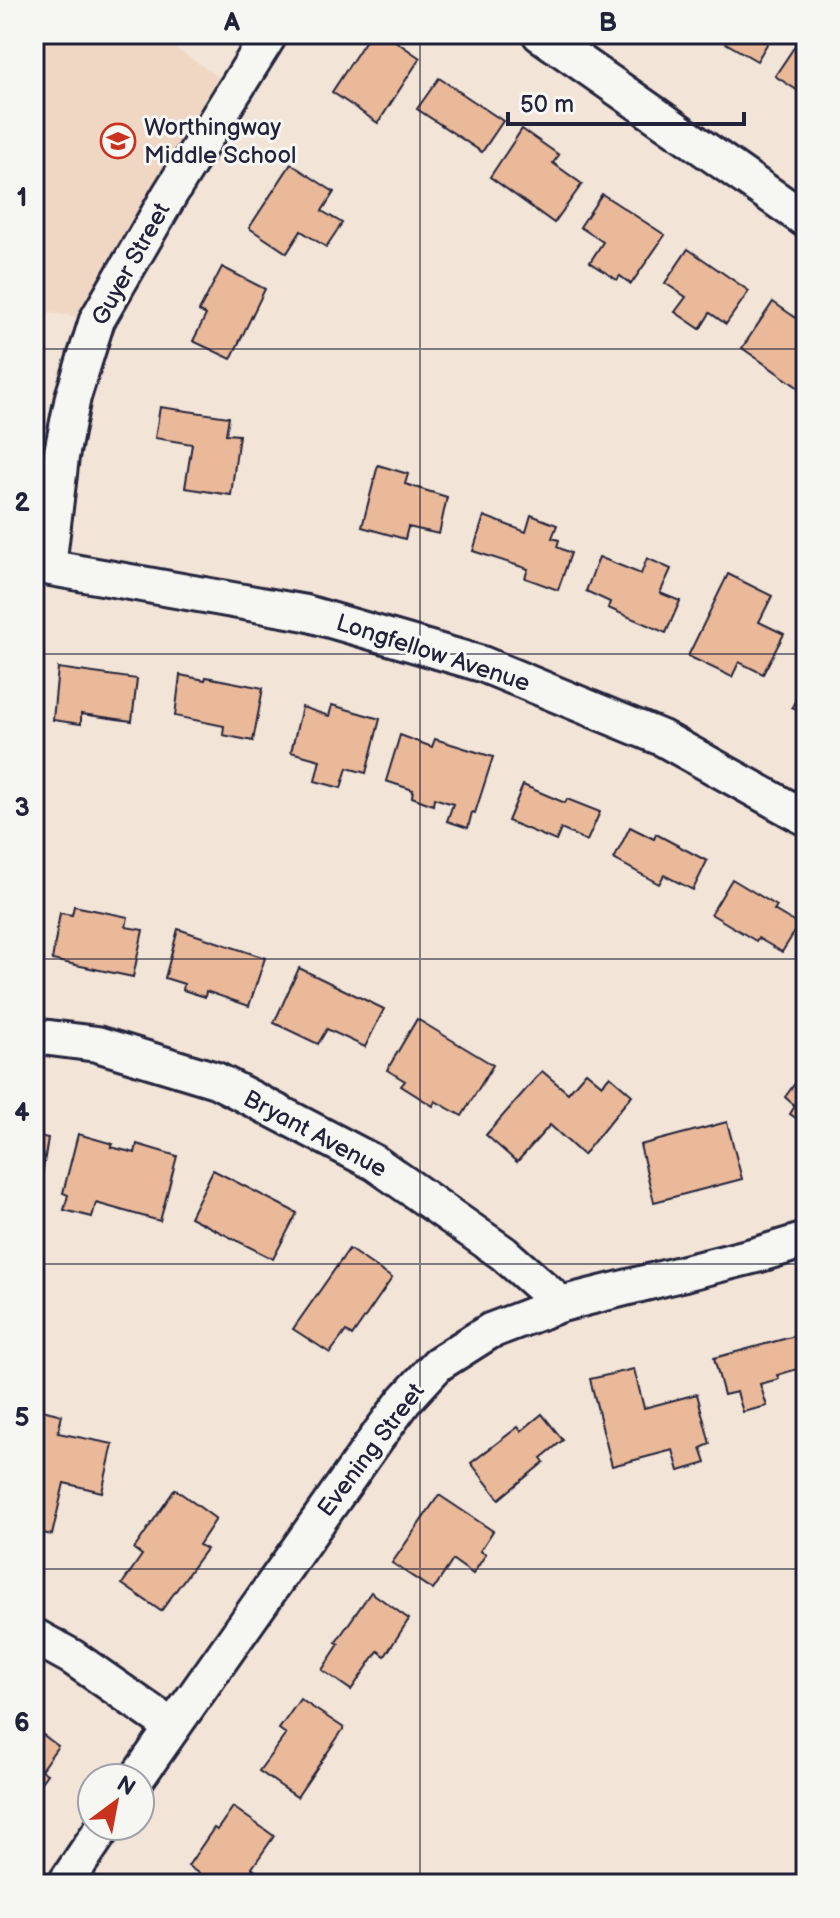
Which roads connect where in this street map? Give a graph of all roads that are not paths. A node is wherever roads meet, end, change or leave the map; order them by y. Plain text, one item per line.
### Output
1 (270, 34) edge
2 (540, 34) edge
3 (806, 220) edge
4 (41, 566) edge
5 (806, 818) edge
6 (34, 1036) edge
7 (806, 1240) edge
8 (561, 1304) junction
9 (34, 1636) edge
10 (171, 1726) junction
11 (147, 1762) edge
12 (93, 1842) edge
13 (65, 1884) edge

1 - 4 street, Guyer Street
2 - 3 street
4 - 5 street, Longfellow Avenue
6 - 8 street, Bryant Avenue
7 - 8 street, Evening Street
8 - 10 street, Evening Street
9 - 10 street
10 - 11 street, Evening Street
12 - 13 street

